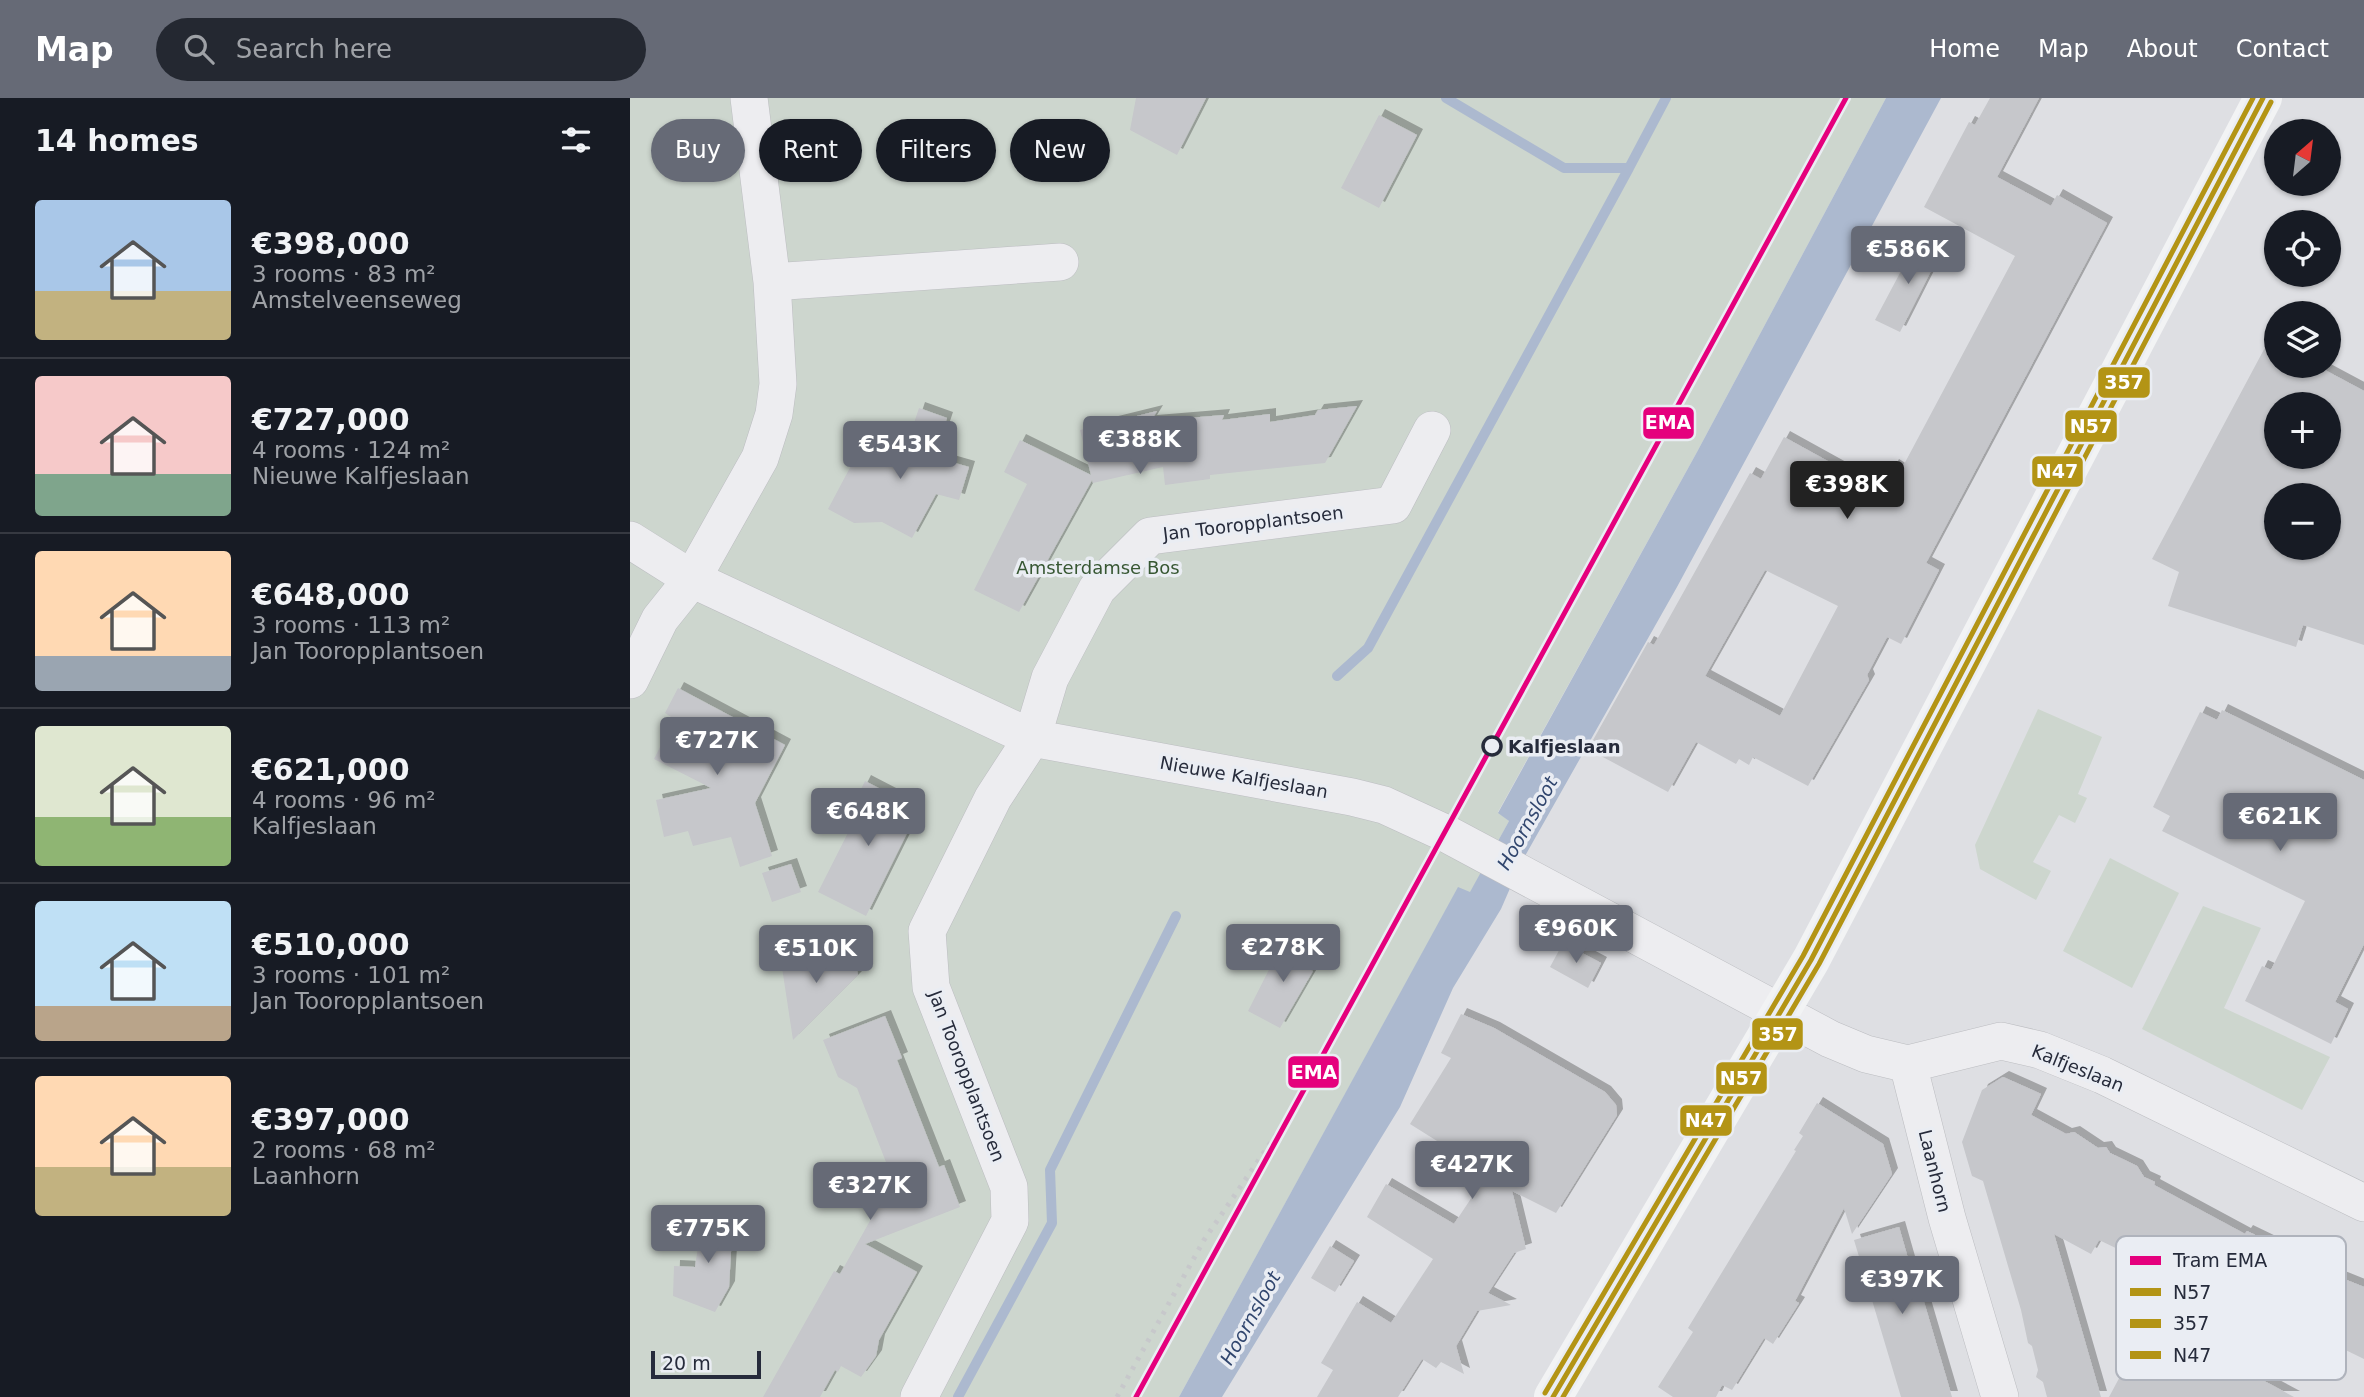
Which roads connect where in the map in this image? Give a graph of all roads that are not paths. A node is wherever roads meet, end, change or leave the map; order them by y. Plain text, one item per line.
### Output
1 (749, 98) edge
2 (2263, 98) edge
3 (1060, 262) dead end
4 (772, 282) junction
5 (1432, 430) dead end
6 (630, 540) edge
7 (692, 579) junction
8 (630, 680) edge
9 (1032, 738) junction
10 (1780, 1013) junction
11 (1908, 1064) junction
12 (2364, 1203) edge
13 (919, 1397) edge
14 (1553, 1397) edge
15 (2000, 1397) edge

1 - 4 street
2 - 10 main road
3 - 4 street
4 - 7 street
5 - 9 street, Jan Tooropplantsoen
6 - 7 street, Nieuwe Kalfjeslaan
7 - 8 street
7 - 9 street, Nieuwe Kalfjeslaan
9 - 10 street, Nieuwe Kalfjeslaan
9 - 13 street, Jan Tooropplantsoen
10 - 11 street, Kalfjeslaan
10 - 14 main road
11 - 12 street, Kalfjeslaan
11 - 15 street, Laanhorn

